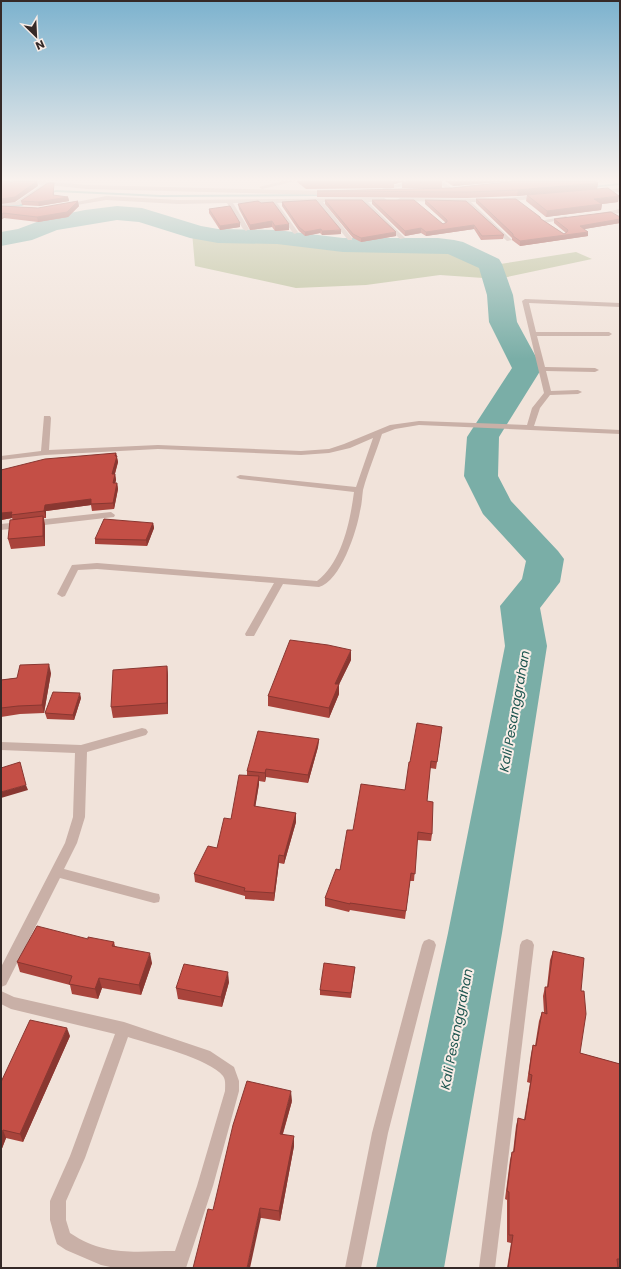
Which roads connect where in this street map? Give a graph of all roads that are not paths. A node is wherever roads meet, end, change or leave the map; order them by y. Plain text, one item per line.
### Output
1 (620, 305) edge
2 (534, 334) junction
3 (608, 334) dead end
4 (543, 370) junction
5 (595, 370) dead end
6 (578, 392) dead end
7 (548, 393) junction
8 (47, 418) dead end
9 (530, 427) junction
10 (379, 432) junction
11 (620, 432) edge
12 (45, 453) junction
13 (1, 458) edge
14 (240, 477) dead end
15 (359, 490) junction
16 (111, 515) dead end
17 (1, 527) edge
18 (280, 581) junction
19 (62, 594) dead end
20 (250, 634) dead end
21 (142, 732) dead end
22 (1, 746) edge
23 (81, 749) junction
24 (56, 872) junction
25 (154, 898) dead end
26 (429, 945) dead end
27 (527, 945) dead end
28 (1, 981) edge
29 (1, 997) edge
30 (124, 1029) junction
31 (180, 1263) edge
32 (353, 1268) edge
33 (487, 1268) edge

1 - 2 street
2 - 3 street
2 - 4 street
4 - 5 street
4 - 7 street
6 - 7 street
7 - 9 street
8 - 12 street
9 - 10 street
9 - 11 street
10 - 12 street
10 - 15 street
12 - 13 street
14 - 15 street
15 - 18 street
16 - 17 street
18 - 19 street
18 - 20 street
21 - 23 street
22 - 23 street
23 - 24 street
24 - 25 street
24 - 28 street
26 - 32 street
27 - 33 street
29 - 30 street
30 - 31 street
30 - 31 street

